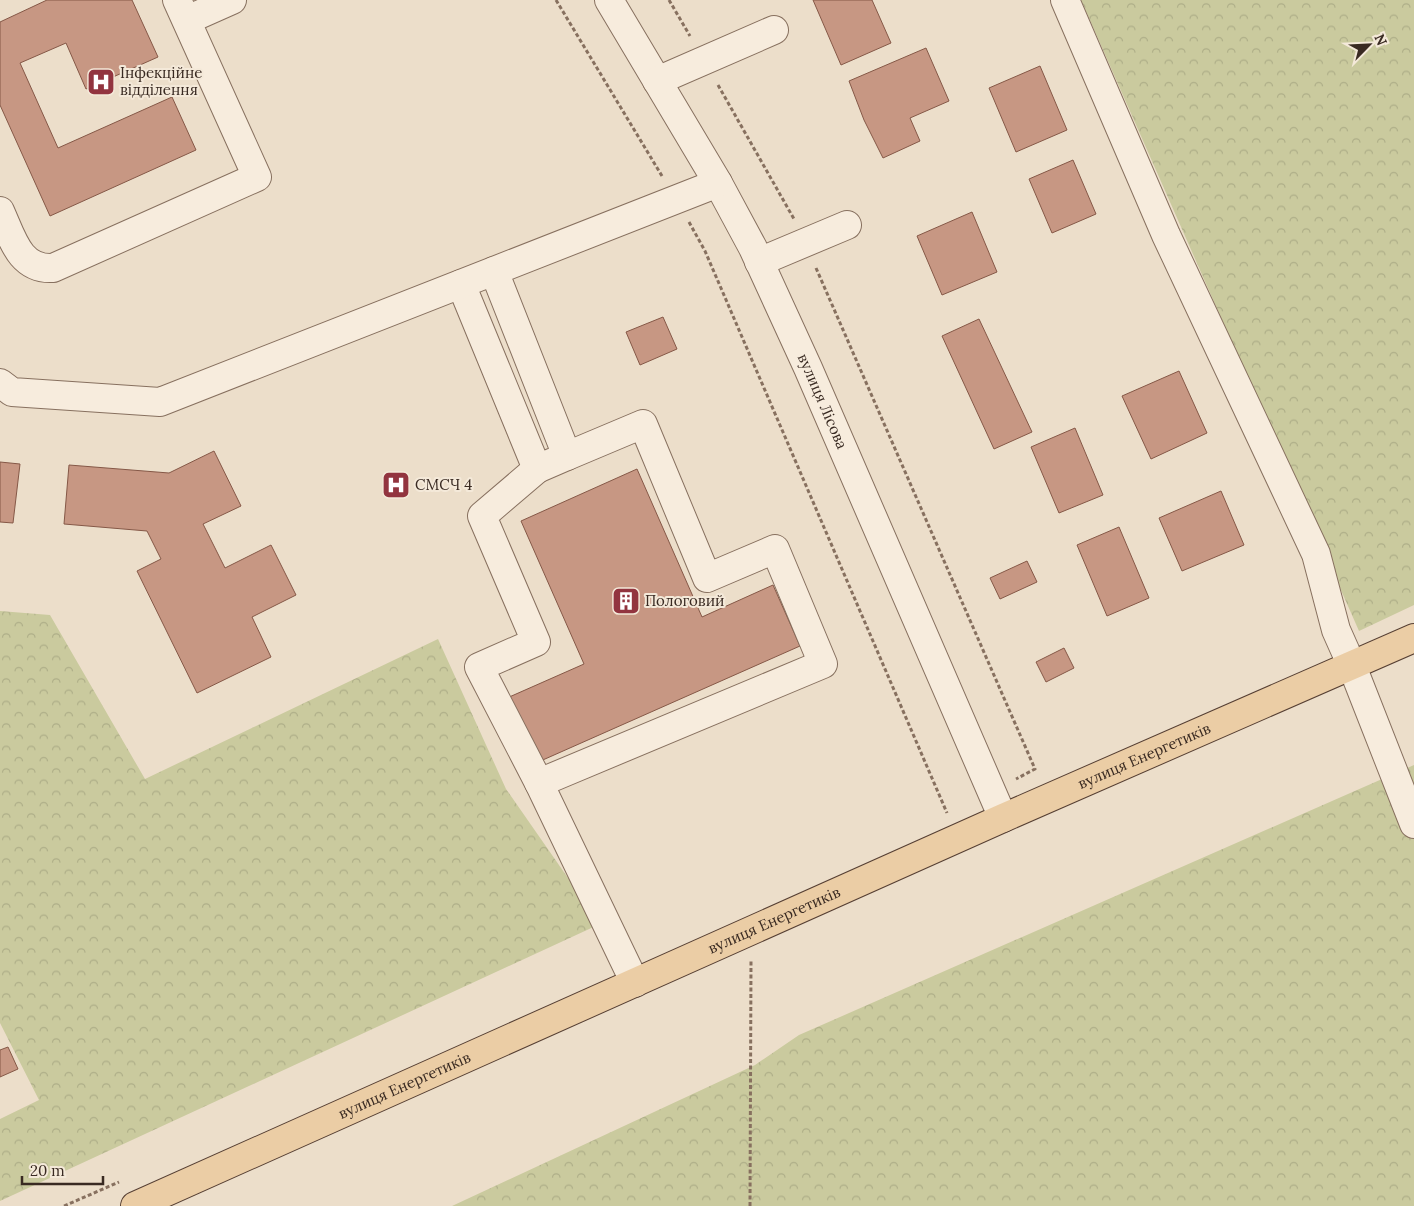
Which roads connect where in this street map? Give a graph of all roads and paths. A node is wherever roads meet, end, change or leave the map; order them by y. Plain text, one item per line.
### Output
1 (232, 0) edge
2 (556, 0) edge
3 (609, 0) edge
4 (1065, 0) edge
5 (182, 10) edge
6 (774, 30) dead end
7 (657, 81) junction
8 (718, 183) junction
9 (676, 200) junction
10 (0, 211) edge
11 (847, 225) dead end
12 (759, 262) junction
13 (494, 271) junction
14 (461, 284) junction
15 (0, 383) edge
16 (567, 456) junction
17 (537, 469) junction
18 (1414, 638) edge
19 (1352, 666) junction
20 (539, 783) junction
21 (947, 812) dead end
22 (1003, 818) junction
23 (1414, 824) edge
24 (751, 932) junction
25 (635, 983) junction
26 (135, 1206) edge
27 (750, 1206) edge

1 - 5 street
2 - 9 path
3 - 7 street, вулиця Лісова
4 - 19 street
5 - 10 street
6 - 7 street
7 - 8 street, вулиця Лісова
8 - 9 street
8 - 12 street, вулиця Лісова
9 - 13 street
9 - 21 path
11 - 12 street
12 - 22 street, вулиця Лісова
13 - 14 street
13 - 16 street
14 - 15 street
14 - 17 street
16 - 17 street
16 - 20 street
17 - 20 street
18 - 19 main road, вулиця Енергетиків
19 - 22 main road, вулиця Енергетиків
19 - 23 street
20 - 25 street
22 - 24 main road, вулиця Енергетиків
24 - 25 main road, вулиця Енергетиків
24 - 27 path
25 - 26 main road, вулиця Енергетиків

